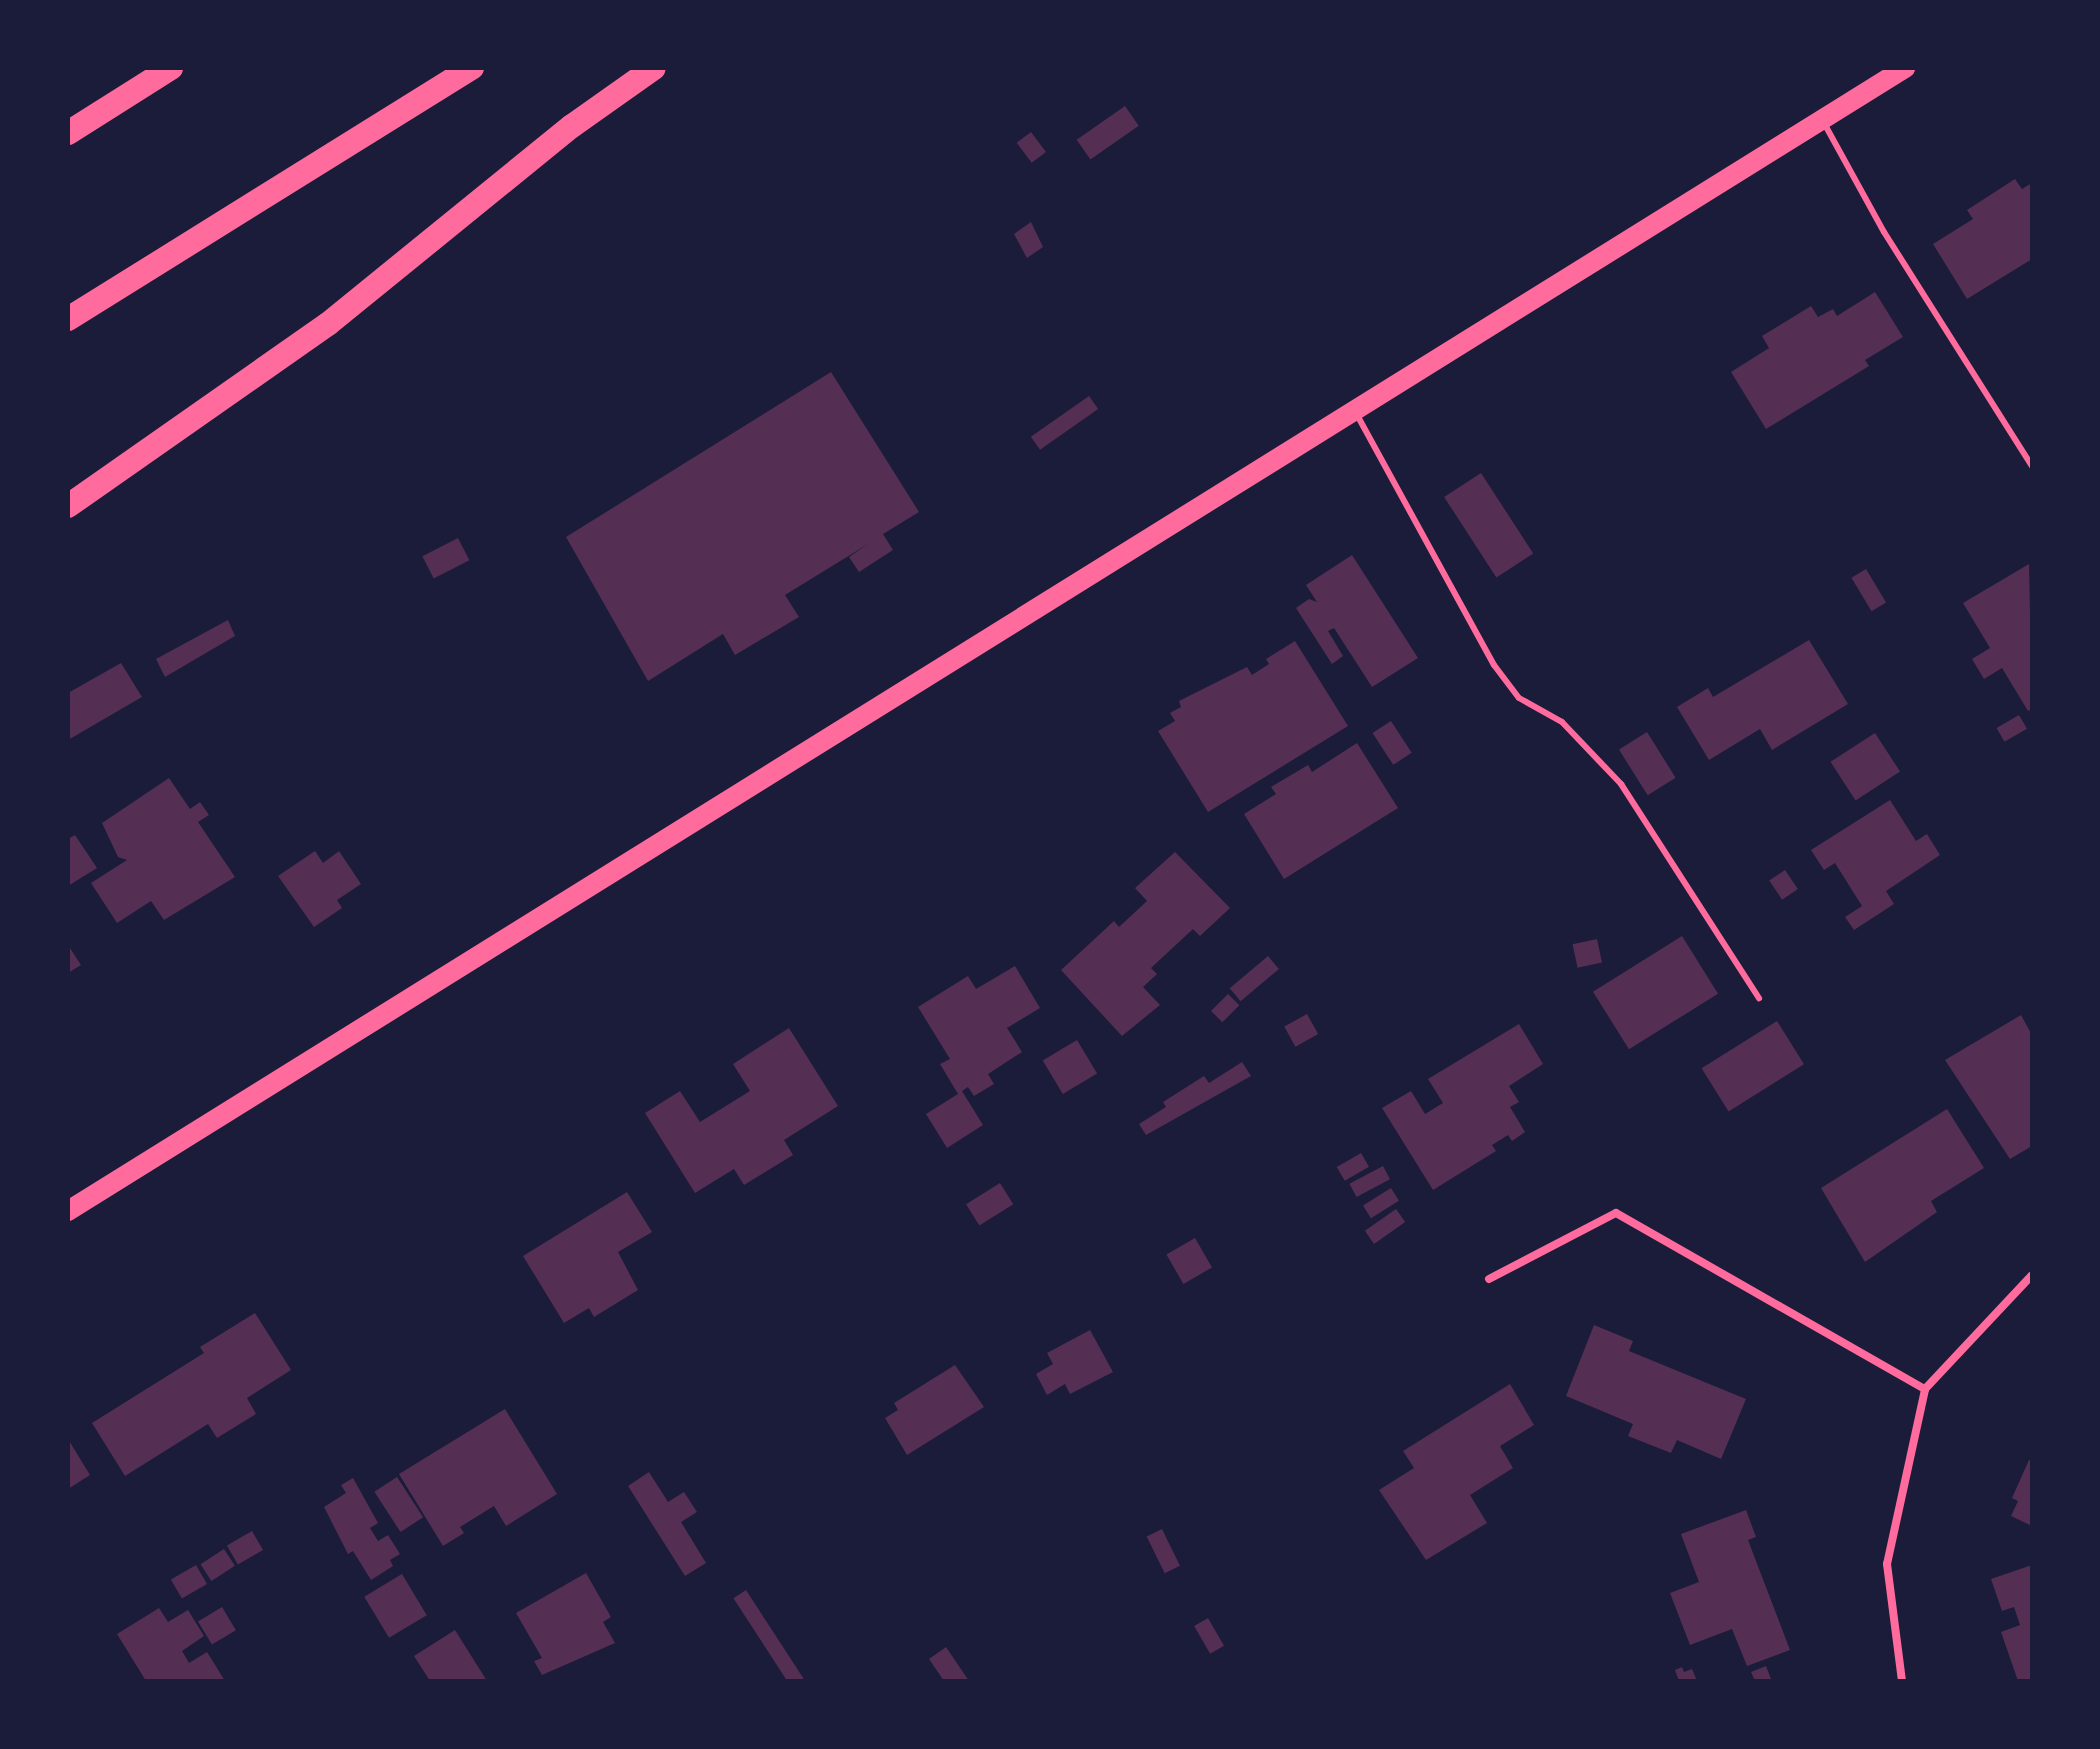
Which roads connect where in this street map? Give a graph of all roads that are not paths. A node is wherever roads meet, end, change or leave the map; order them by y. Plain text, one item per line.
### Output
1 (171, 68) edge
2 (472, 68) edge
3 (654, 68) edge
4 (1905, 68) edge
5 (1822, 120) junction
6 (68, 133) edge
7 (68, 319) edge
8 (1354, 410) junction
9 (2032, 466) edge
10 (68, 506) edge
11 (1759, 998) dead end
12 (68, 1211) edge
13 (2032, 1275) edge
14 (1489, 1279) dead end
15 (1925, 1389) junction
16 (1902, 1681) edge

1 - 6 highway
2 - 7 highway
3 - 10 highway
4 - 5 main road
5 - 8 main road
5 - 9 lane
8 - 11 lane
8 - 12 main road
13 - 15 street
14 - 15 street
15 - 16 street

